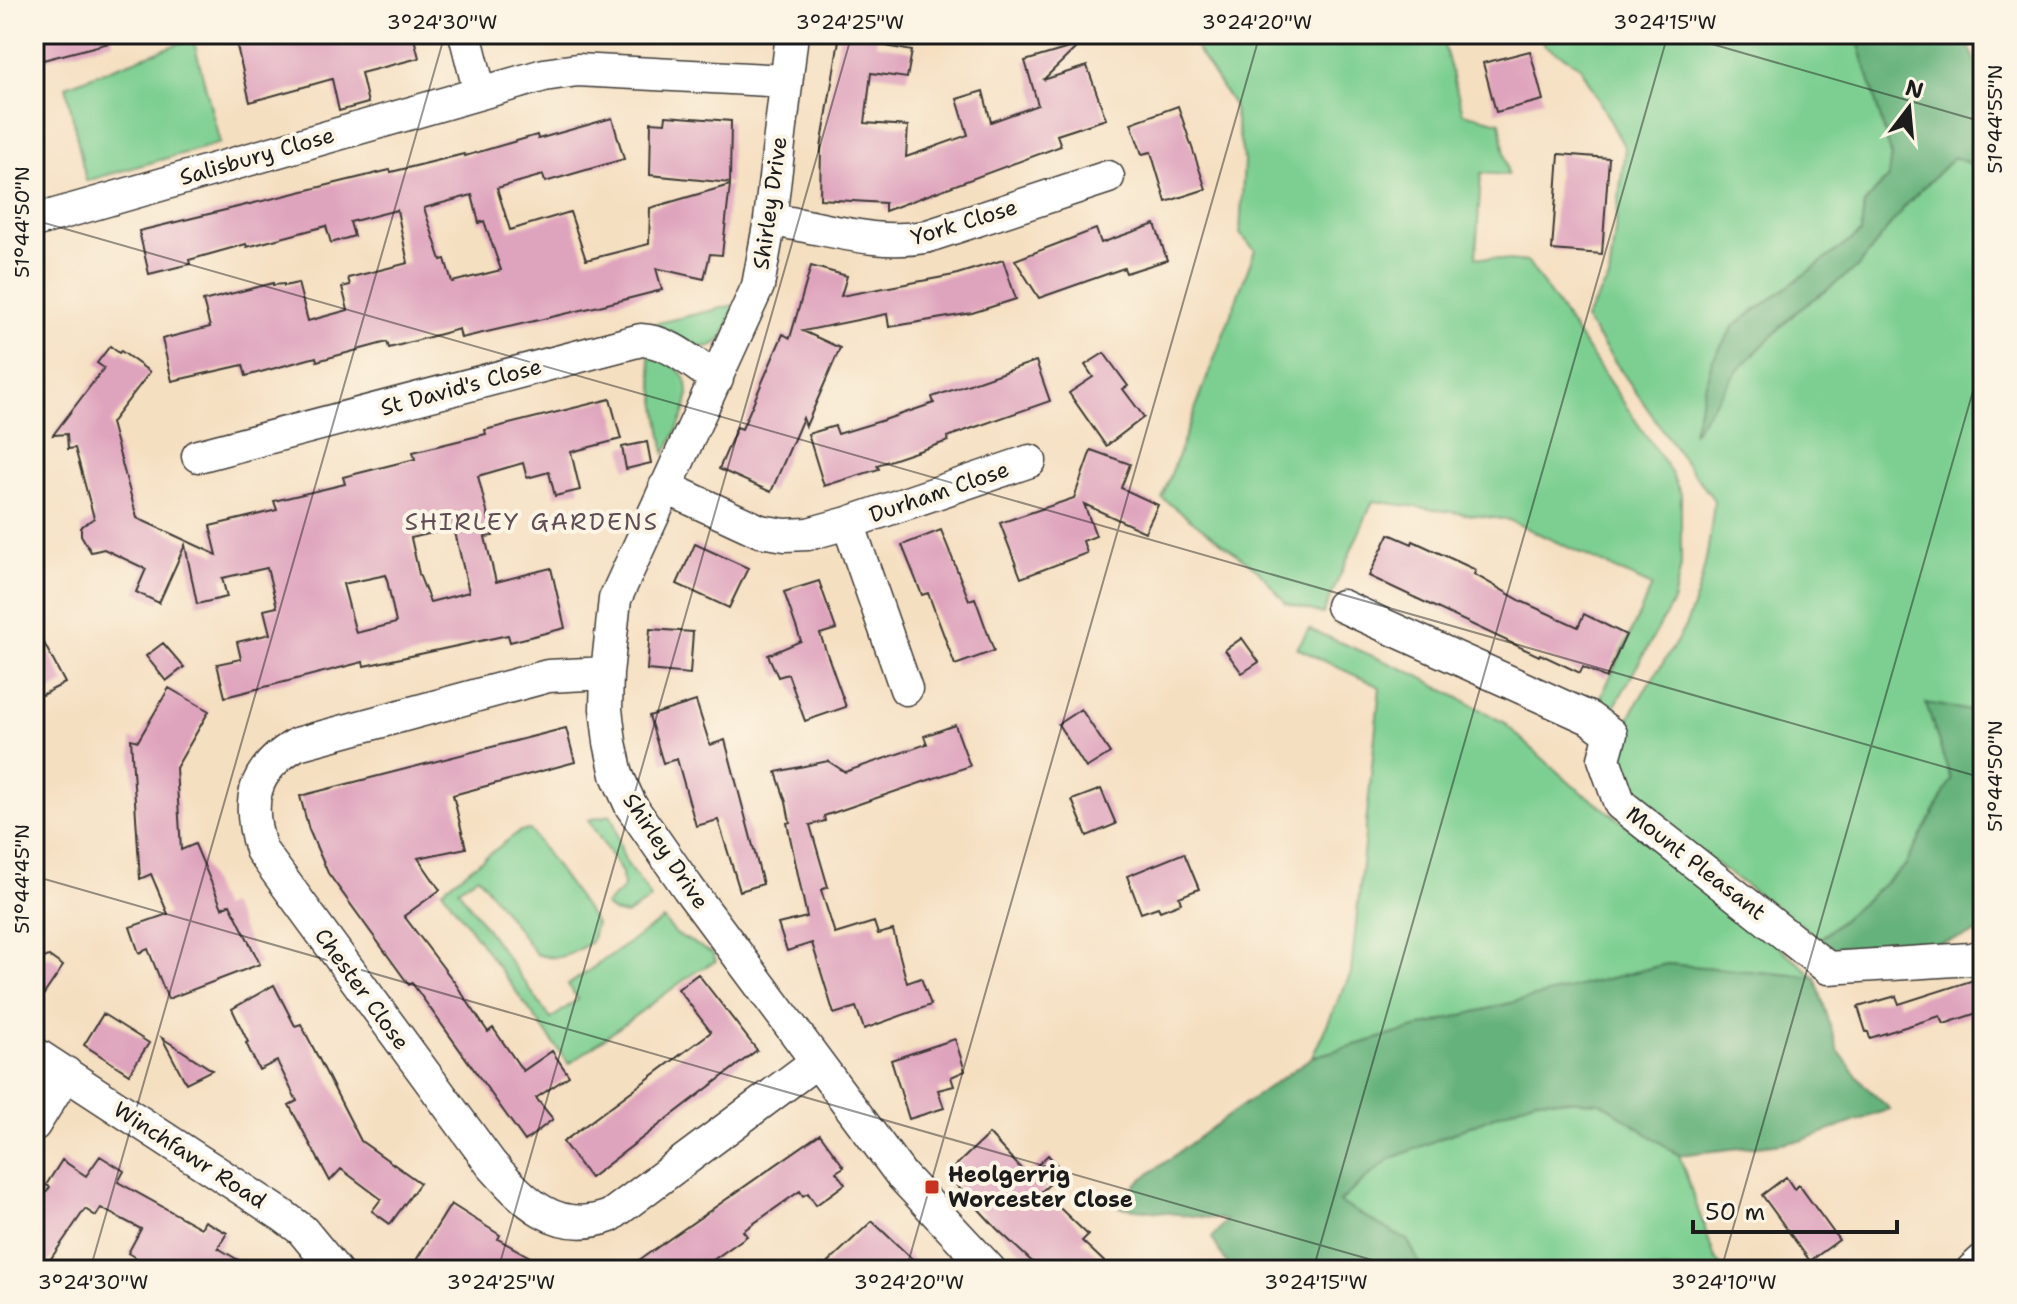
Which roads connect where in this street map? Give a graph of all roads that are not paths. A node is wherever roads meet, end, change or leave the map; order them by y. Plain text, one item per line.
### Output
1 (465, 34) edge
2 (792, 34) edge
3 (786, 81) junction
4 (480, 93) junction
5 (1108, 177) dead end
6 (770, 220) junction
7 (34, 221) edge
8 (717, 379) junction
9 (198, 456) dead end
10 (1030, 461) dead end
11 (665, 487) junction
12 (848, 523) junction
13 (1342, 606) dead end
14 (607, 673) junction
15 (906, 689) dead end
16 (1983, 955) edge
17 (34, 1053) edge
18 (816, 1062) junction
19 (66, 1073) junction
20 (34, 1125) edge
21 (1983, 1260) edge
22 (335, 1270) edge
23 (990, 1270) edge
24 (1972, 1270) edge

1 - 4 street
2 - 3 street, Shirley Drive
3 - 4 street, Salisbury Close
3 - 6 street, Shirley Drive
4 - 7 street, Salisbury Close
5 - 6 street, York Close
6 - 8 street, Shirley Drive
8 - 9 street, St David's Close
8 - 11 street, Shirley Drive
10 - 12 street, Durham Close
11 - 12 street, Durham Close
11 - 14 street, Shirley Drive
12 - 15 street, Durham Close
13 - 16 street, Mount Pleasant
14 - 18 street, Shirley Drive
14 - 18 street, Chester Close
17 - 19 street, Winchfawr Road
18 - 23 street, Shirley Drive
19 - 20 street
19 - 22 street, Winchfawr Road
21 - 24 street

